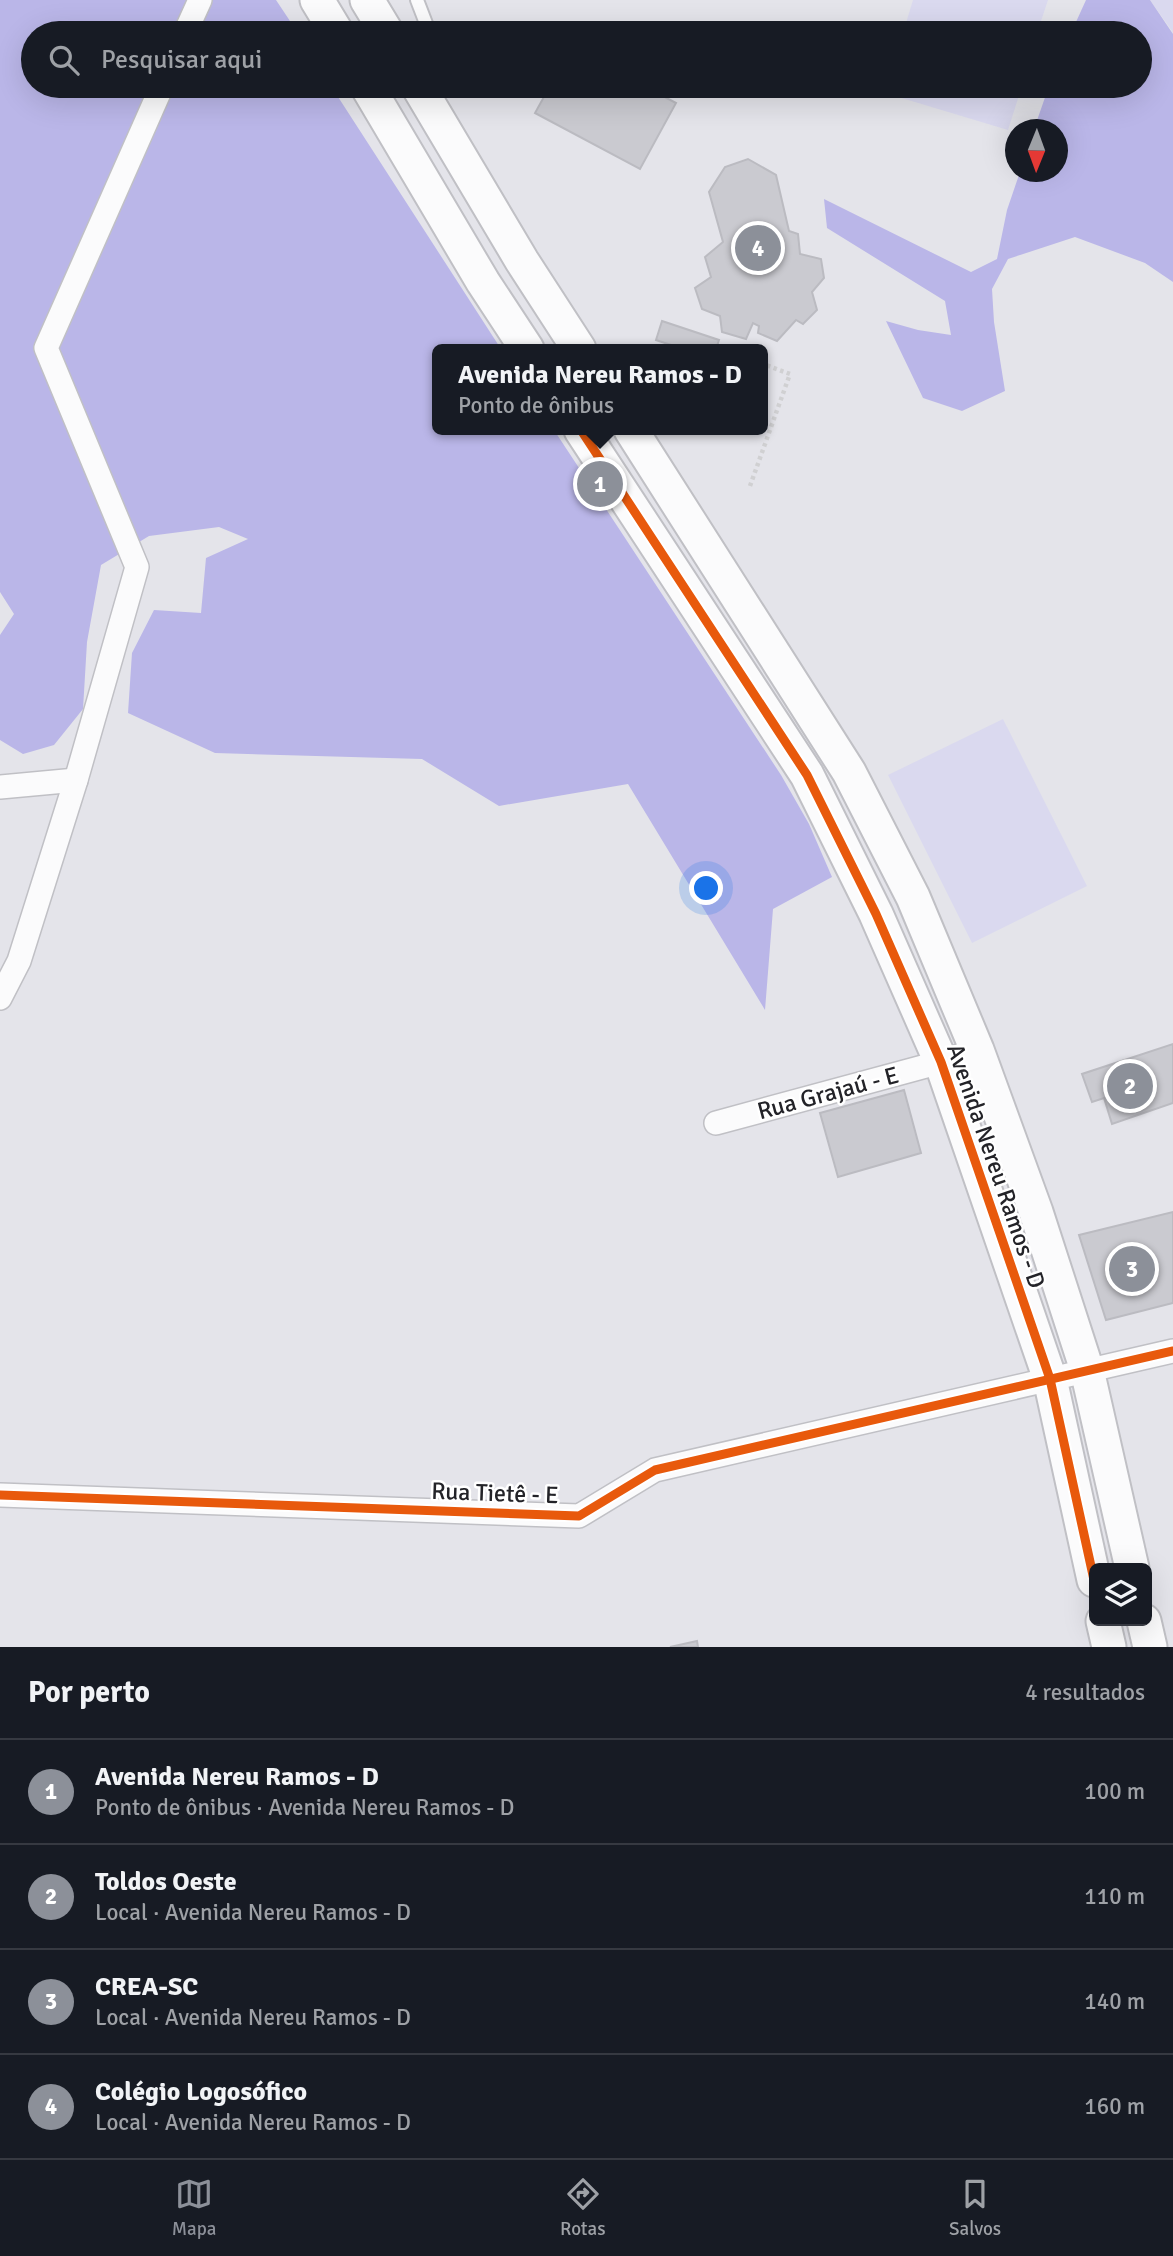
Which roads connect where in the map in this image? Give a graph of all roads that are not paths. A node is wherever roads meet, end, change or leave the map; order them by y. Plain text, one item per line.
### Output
1 (200, 0) edge
2 (317, 0) edge
3 (367, 0) edge
4 (417, 0) edge
5 (191, 21) edge
6 (330, 21) edge
7 (380, 21) edge
8 (426, 21) edge
9 (157, 98) edge
10 (374, 98) edge
11 (425, 98) edge
12 (524, 344) edge
13 (576, 344) edge
14 (584, 435) edge
15 (634, 435) edge
16 (76, 780) junction
17 (0, 787) edge
18 (0, 998) edge
19 (977, 1050) junction
20 (941, 1062) junction
21 (716, 1123) dead end
22 (1173, 1350) edge
23 (1087, 1370) junction
24 (1049, 1379) junction
25 (0, 1495) edge
26 (1090, 1563) edge
27 (1131, 1563) edge
28 (1104, 1626) edge
29 (1145, 1626) edge
30 (1109, 1647) edge
31 (1150, 1647) edge

1 - 5 street
2 - 6 street
3 - 7 street
4 - 8 lane
9 - 16 street
10 - 12 street
11 - 13 street
14 - 20 street, Avenida Nereu Ramos - D
15 - 19 street, Avenida Nereu Ramos - D
16 - 17 street
16 - 18 street
19 - 20 street, Rua Grajaú - E
19 - 23 street, Avenida Nereu Ramos - D
20 - 21 street, Rua Grajaú - E
20 - 24 street, Avenida Nereu Ramos - D
22 - 23 street, Rua Tietê - E
23 - 24 street, Rua Tietê - E
23 - 27 street, Avenida Nereu Ramos - D
24 - 25 street, Rua Tietê - E
24 - 26 street, Avenida Nereu Ramos - D
28 - 30 street
29 - 31 street

